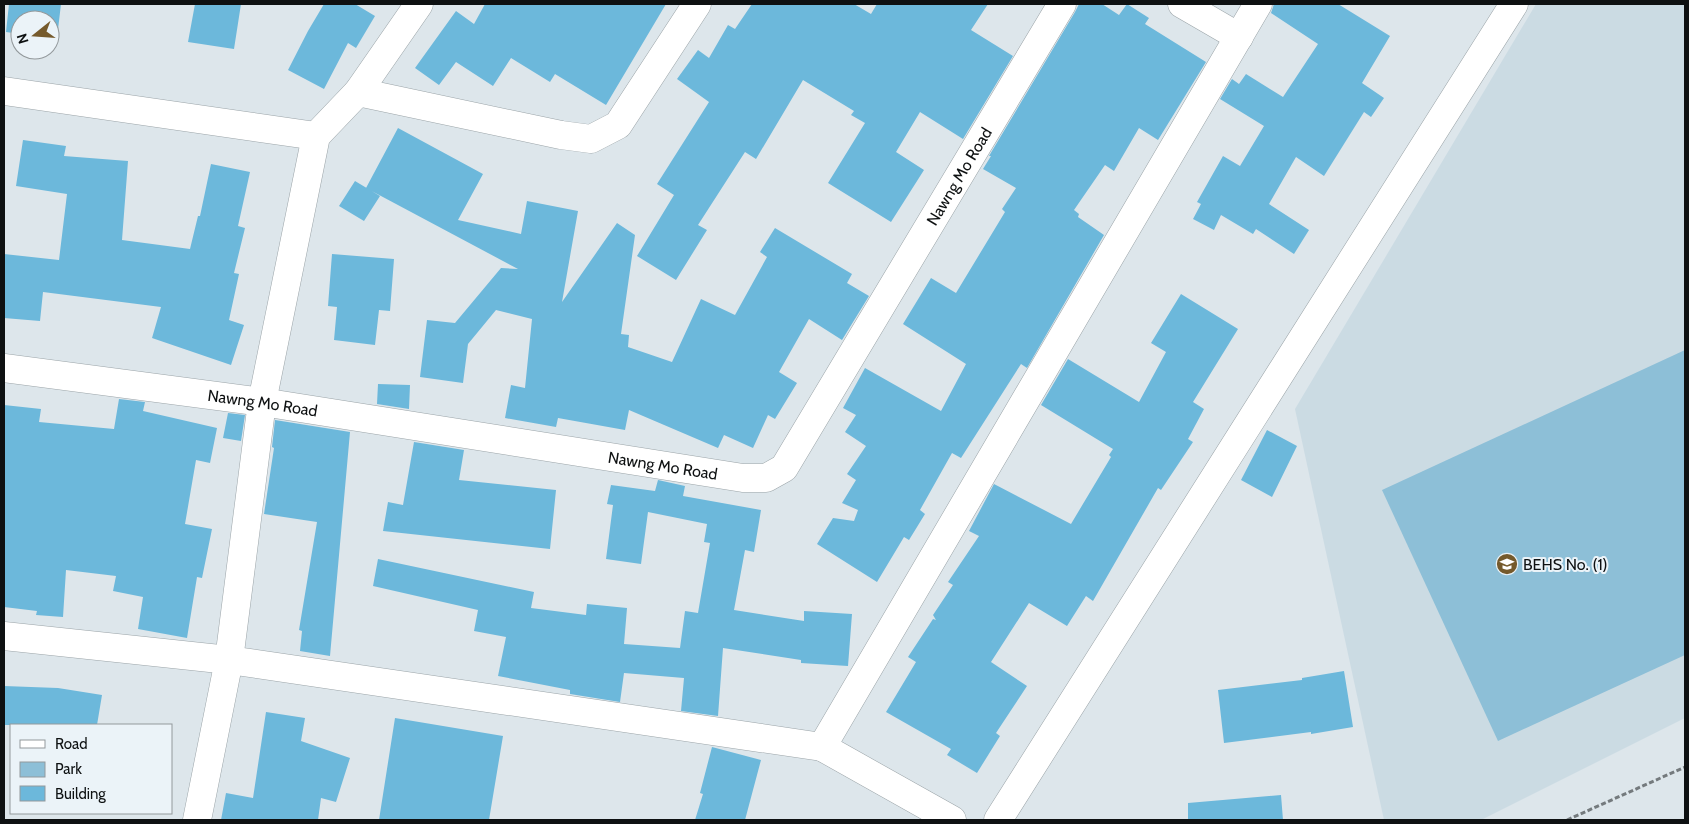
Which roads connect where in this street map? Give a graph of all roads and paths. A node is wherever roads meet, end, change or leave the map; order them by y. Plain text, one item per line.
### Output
1 (419, 4) edge
2 (697, 4) edge
3 (1062, 4) edge
4 (1182, 4) edge
5 (1258, 4) edge
6 (1514, 4) edge
7 (1239, 37) junction
8 (4, 92) edge
9 (358, 92) junction
10 (316, 136) junction
11 (4, 368) edge
12 (262, 402) junction
13 (4, 636) edge
14 (229, 660) junction
15 (822, 747) junction
16 (1685, 767) edge
17 (198, 820) edge
18 (952, 820) edge
19 (998, 820) edge
20 (1567, 820) edge

1 - 9 street
2 - 9 street
3 - 12 street, Nawng Mo Road
4 - 7 street
5 - 7 street
6 - 19 street
7 - 15 street
8 - 10 street
9 - 10 street
10 - 12 street
11 - 12 street, Nawng Mo Road
12 - 14 street
13 - 14 street
14 - 15 street
14 - 17 street
15 - 18 street
16 - 20 path

